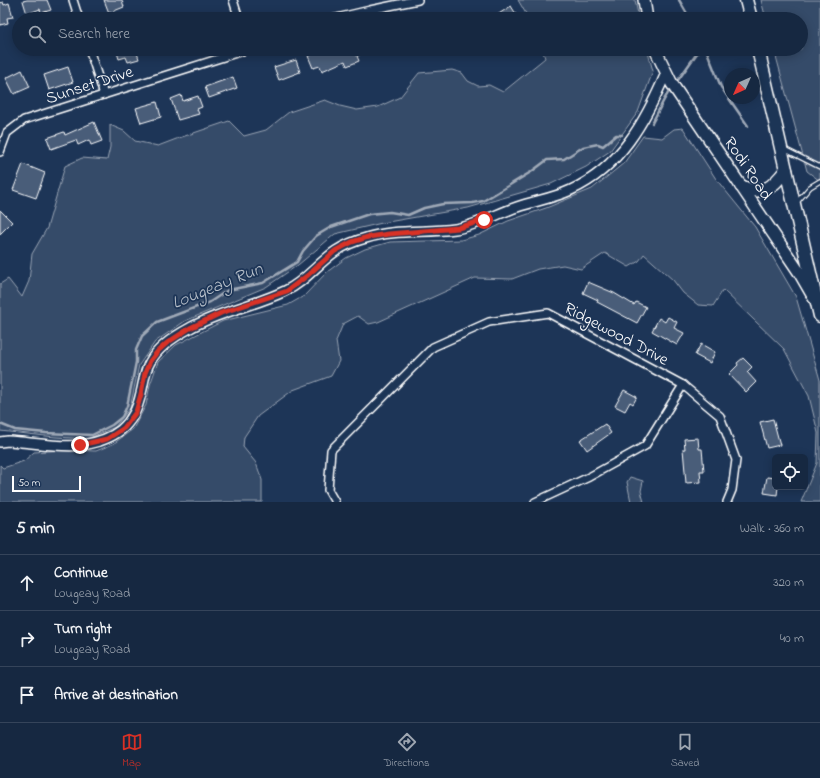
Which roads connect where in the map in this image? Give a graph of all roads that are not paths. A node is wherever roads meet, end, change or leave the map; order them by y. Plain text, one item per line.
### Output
1 (73, 0) edge
2 (233, 0) edge
3 (418, 0) edge
4 (644, 0) edge
5 (746, 0) edge
6 (77, 12) edge
7 (237, 12) edge
8 (362, 12) edge
9 (646, 12) edge
10 (749, 12) edge
11 (91, 56) edge
12 (226, 56) edge
13 (658, 56) edge
14 (760, 56) edge
15 (666, 73) junction
16 (104, 95) junction
17 (781, 147) junction
18 (0, 152) edge
19 (820, 167) edge
20 (786, 170) junction
21 (820, 181) edge
22 (741, 186) junction
23 (794, 206) junction
24 (817, 304) junction
25 (820, 316) edge
26 (683, 385) junction
27 (0, 442) edge
28 (335, 502) edge
29 (535, 502) edge
30 (728, 502) edge

1 - 6 street
2 - 7 street
3 - 8 street
4 - 9 main road
5 - 10 highway
11 - 16 street
12 - 16 street, Sunset Drive
13 - 15 main road, Rodi Road
14 - 17 highway
15 - 22 main road, Rodi Road
15 - 27 street
16 - 18 street, Sunset Drive
17 - 19 lane
17 - 20 highway
20 - 22 highway
20 - 23 highway
21 - 23 lane
22 - 24 main road, Rodi Road
23 - 24 highway
24 - 25 highway
26 - 28 street, Ridgewood Drive
26 - 29 street
26 - 30 street, Ridgewood Drive

